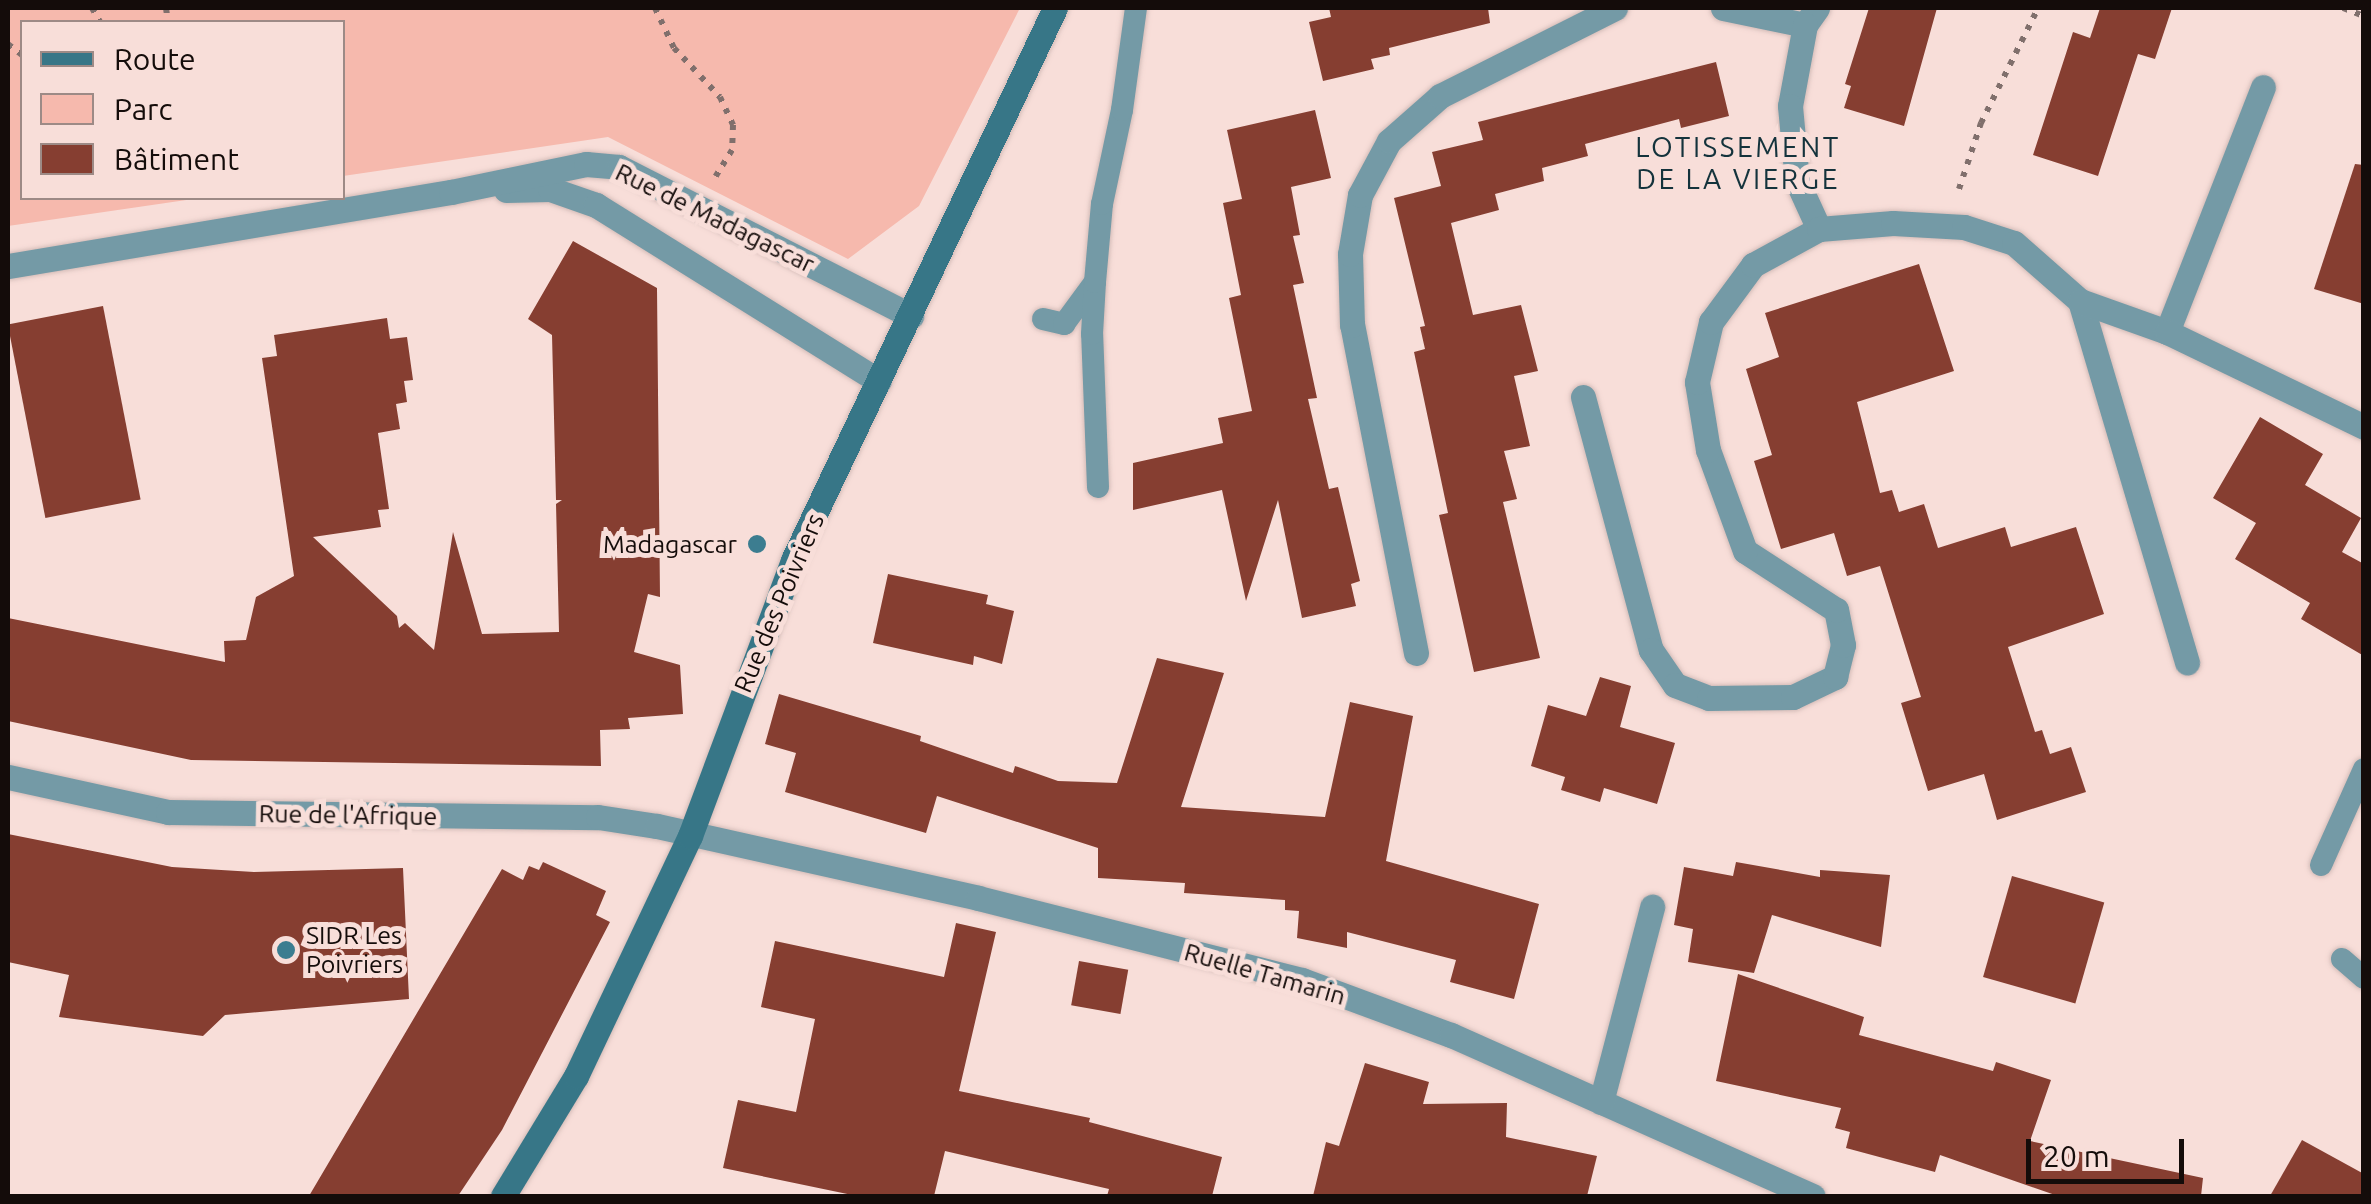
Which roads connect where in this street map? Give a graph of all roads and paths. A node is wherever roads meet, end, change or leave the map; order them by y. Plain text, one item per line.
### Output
1 (655, 8) edge
2 (1055, 8) edge
3 (1136, 8) edge
4 (1616, 8) edge
5 (1723, 8) edge
6 (2038, 8) edge
7 (2344, 8) edge
8 (1811, 16) edge
9 (2364, 16) edge
10 (2263, 87) dead end
11 (720, 98) dead end
12 (451, 192) junction
13 (1946, 226) junction
14 (1819, 229) junction
15 (8, 266) edge
16 (1095, 282) junction
17 (2080, 302) junction
18 (911, 316) junction
19 (1043, 319) dead end
20 (2167, 332) junction
21 (879, 381) junction
22 (1583, 397) dead end
23 (2364, 428) edge
24 (1098, 487) dead end
25 (1416, 653) dead end
26 (2187, 662) dead end
27 (2364, 768) edge
28 (8, 778) edge
29 (690, 836) junction
30 (2320, 865) dead end
31 (1652, 907) dead end
32 (2342, 959) dead end
33 (2364, 978) edge
34 (1602, 1102) junction
35 (503, 1196) edge
36 (1813, 1196) edge

1 - 11 path
2 - 18 street, Rue des Poivriers
3 - 16 lane
4 - 25 street
5 - 8 street
6 - 13 path
7 - 9 path
8 - 14 street
10 - 20 street
12 - 15 street, Rue de Madagascar
12 - 18 street, Rue de Madagascar
12 - 21 street, Rue de Madagascar
13 - 14 street
13 - 17 street
14 - 22 street
16 - 19 lane
16 - 24 lane
17 - 20 street
17 - 26 street
18 - 21 street, Rue des Poivriers
20 - 23 street
21 - 29 street, Rue des Poivriers
27 - 30 lane
28 - 29 street, Rue de l'Afrique
29 - 34 street, Ruelle Tamarin
29 - 35 street, Rue des Poivriers
31 - 34 street
32 - 33 lane
34 - 36 street, Ruelle Tamarin

